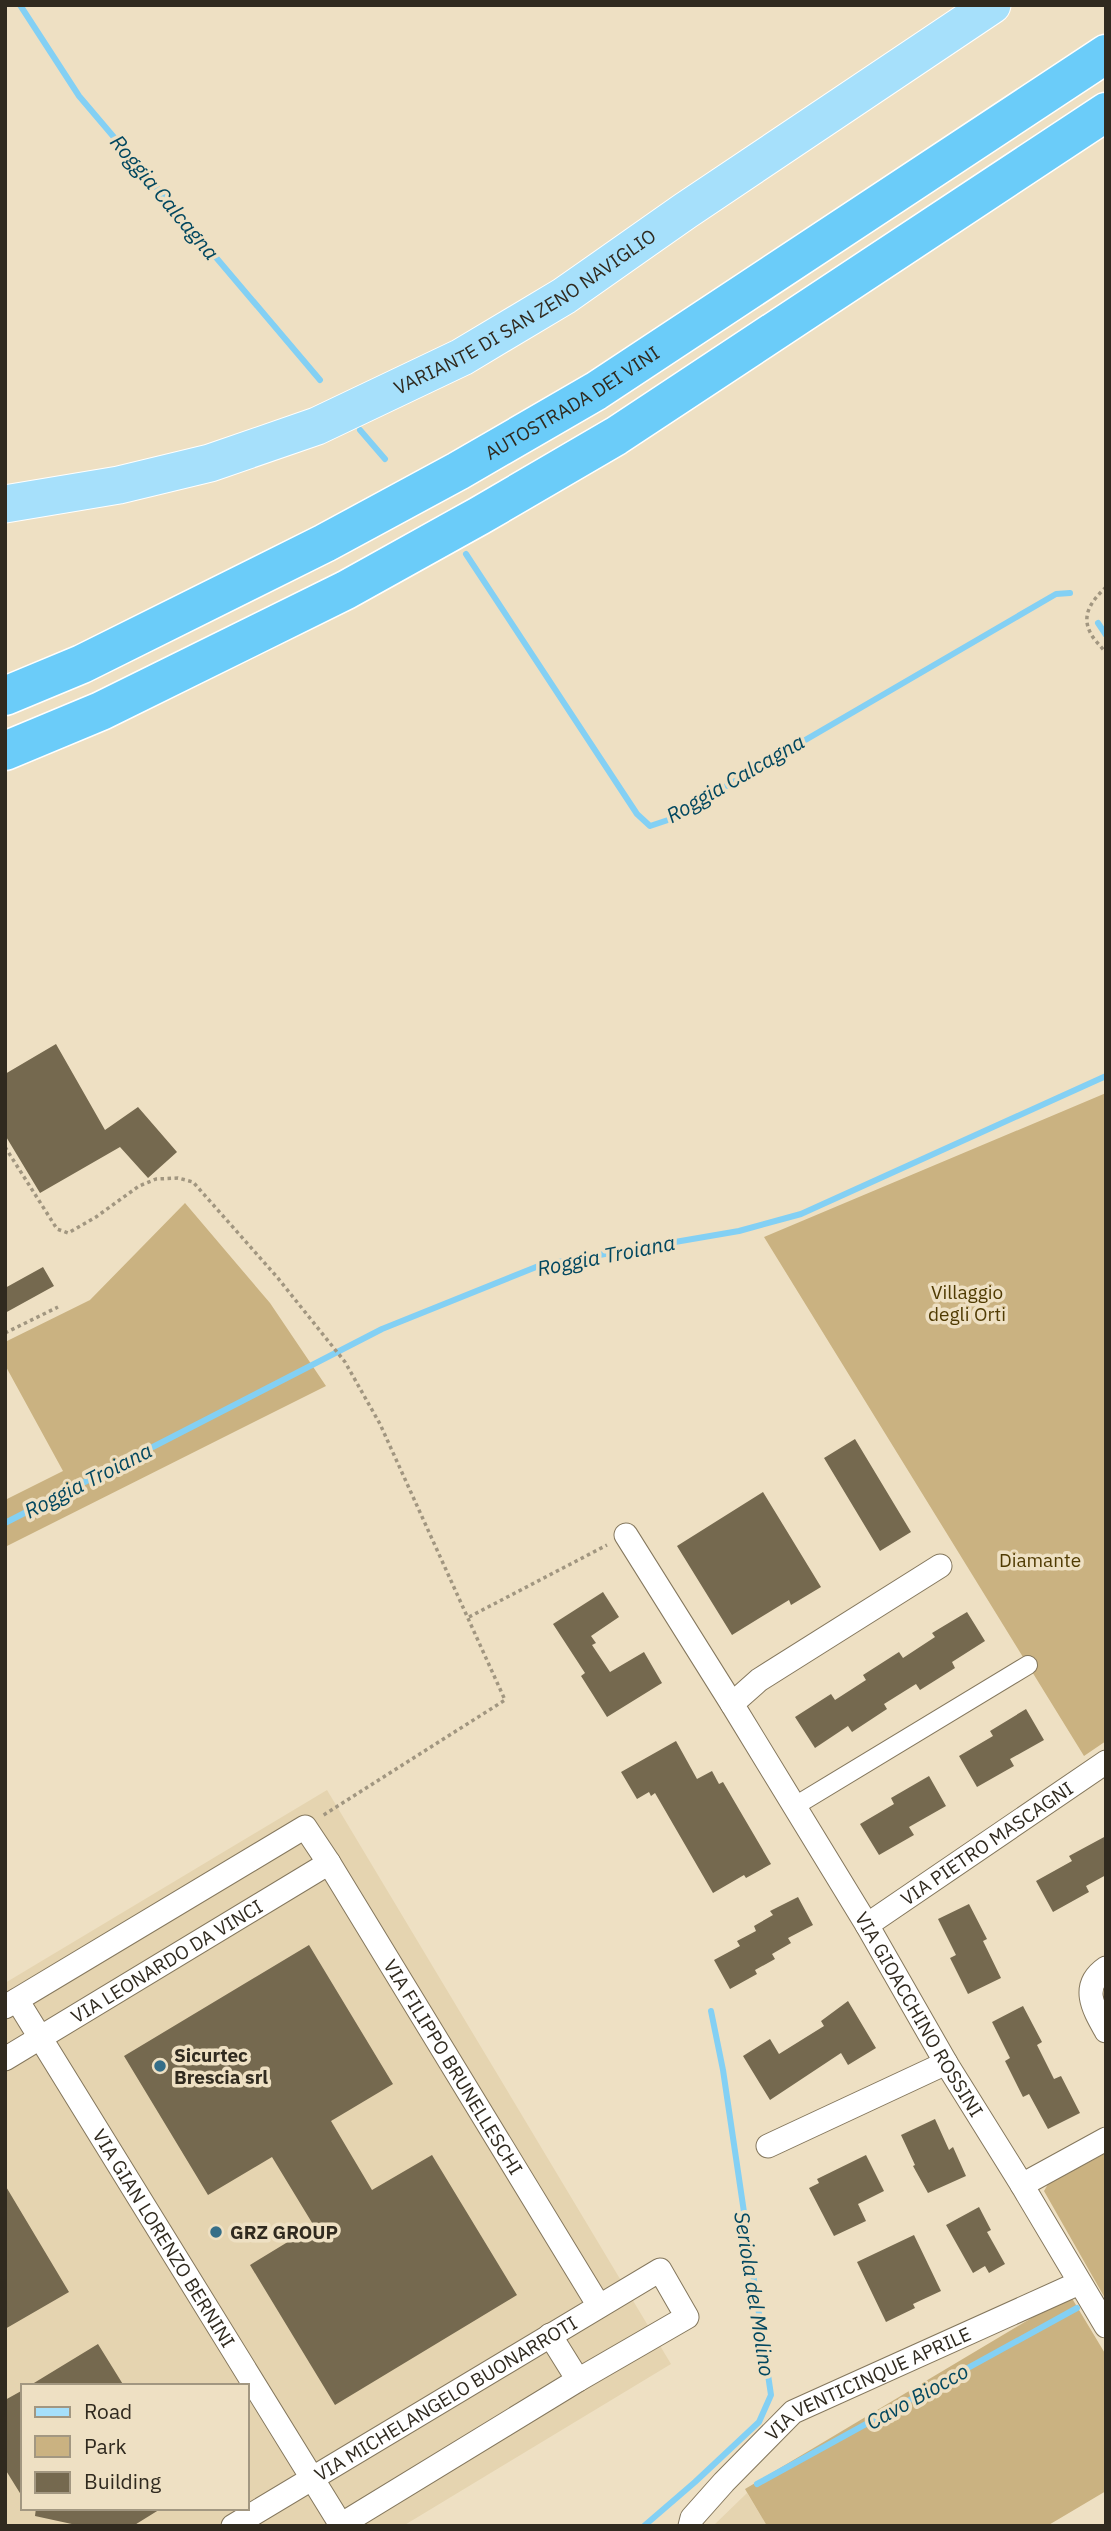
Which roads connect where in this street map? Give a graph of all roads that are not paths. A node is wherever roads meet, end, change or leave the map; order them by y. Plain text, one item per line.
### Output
1 (992, 5) edge
2 (1106, 54) edge
3 (1106, 112) edge
4 (5, 504) edge
5 (5, 696) edge
6 (5, 751) edge
7 (626, 1535) road end
8 (940, 1566) dead end
9 (1028, 1665) dead end
10 (733, 1704) junction
11 (1106, 1762) edge
12 (794, 1806) junction
13 (329, 1863) junction
14 (867, 1925) junction
15 (1106, 1968) edge
16 (11, 2004) edge
17 (1106, 2031) edge
18 (40, 2038) junction
19 (5, 2059) edge
20 (946, 2063) junction
21 (1106, 2138) edge
22 (768, 2146) dead end
23 (1022, 2185) junction
24 (1079, 2283) junction
25 (599, 2306) junction
26 (1106, 2326) edge
27 (550, 2335) junction
28 (578, 2380) junction
29 (312, 2477) junction
30 (340, 2525) edge
31 (233, 2526) edge
32 (690, 2526) edge

1 - 4 main road, VARIANTE DI SAN ZENO NAVIGLIO
2 - 5 highway, AUTOSTRADA DEI VINI
3 - 6 highway
7 - 10 street, VIA GIOACCHINO ROSSINI
8 - 10 street
9 - 12 street
10 - 12 street, VIA GIOACCHINO ROSSINI
11 - 14 street, VIA PIETRO MASCAGNI
12 - 14 street, VIA GIOACCHINO ROSSINI
13 - 16 street, VIA FILIPPO BRUNELLESCHI
13 - 18 street, VIA LEONARDO DA VINCI
13 - 25 street, VIA FILIPPO BRUNELLESCHI
14 - 20 street, VIA GIOACCHINO ROSSINI
15 - 17 street
16 - 18 street, VIA GIAN LORENZO BERNINI
18 - 19 street, VIA LEONARDO DA VINCI
18 - 29 street, VIA GIAN LORENZO BERNINI
20 - 22 street
20 - 23 street, VIA GIOACCHINO ROSSINI
21 - 23 street
23 - 24 street, VIA GIOACCHINO ROSSINI
24 - 26 street, VIA GIOACCHINO ROSSINI
24 - 32 street, VIA VENTICINQUE APRILE
25 - 27 street, VIA MICHELANGELO BUONARROTI
25 - 28 street, VIA MICHELANGELO BUONARROTI
27 - 28 street
27 - 29 street, VIA MICHELANGELO BUONARROTI
28 - 30 street
29 - 30 street, VIA GIAN LORENZO BERNINI
29 - 31 street, VIA MICHELANGELO BUONARROTI

